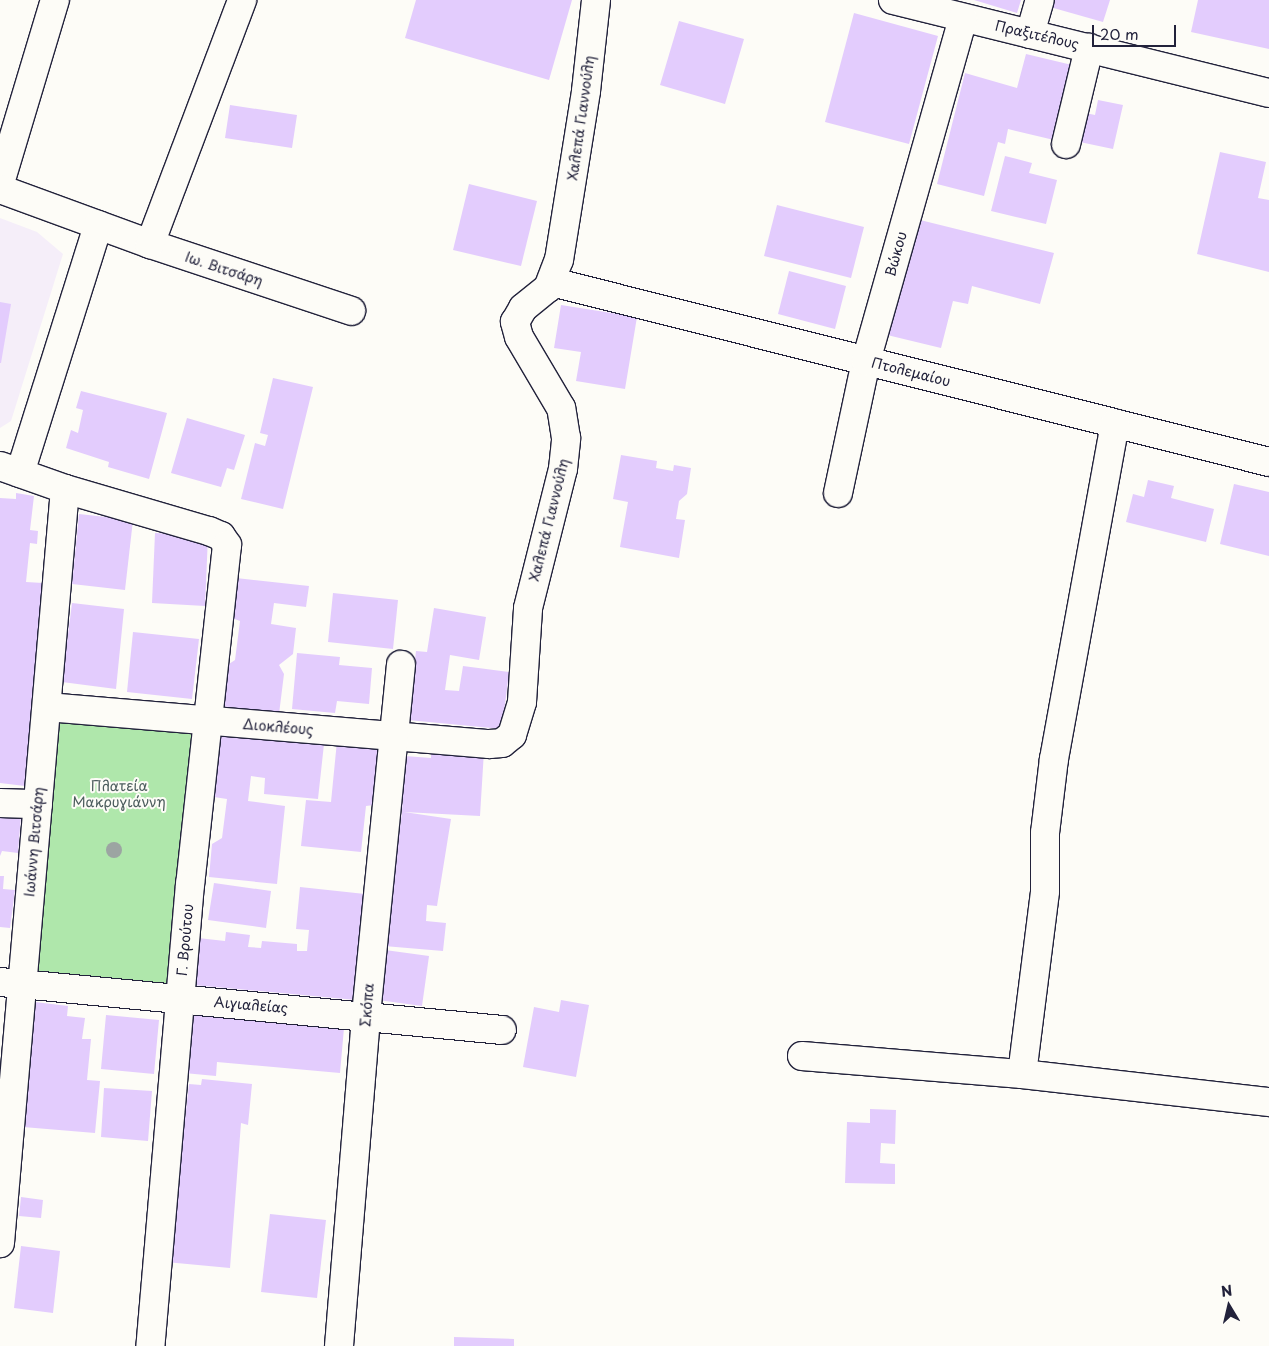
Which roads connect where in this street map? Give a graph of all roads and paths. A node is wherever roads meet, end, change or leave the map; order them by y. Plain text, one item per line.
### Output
1 (56, 0) edge
2 (242, 0) edge
3 (596, 0) edge
4 (896, 0) edge
5 (1040, 0) edge
6 (963, 18) junction
7 (1030, 34) junction
8 (1089, 48) junction
9 (1269, 93) edge
10 (1066, 144) dead end
11 (0, 183) edge
12 (0, 189) edge
13 (98, 226) junction
14 (150, 244) junction
15 (552, 282) junction
16 (351, 311) dead end
17 (866, 361) junction
18 (1115, 423) junction
19 (1269, 462) edge
20 (10, 469) edge
21 (65, 489) junction
22 (838, 493) dead end
23 (401, 665) dead end
24 (46, 707) junction
25 (207, 721) junction
26 (394, 736) junction
27 (509, 738) joint
28 (0, 803) edge
29 (38, 804) junction
30 (11, 983) edge
31 (181, 999) junction
32 (366, 1015) junction
33 (502, 1030) dead end
34 (802, 1056) dead end
35 (1022, 1074) junction
36 (1269, 1102) edge
37 (0, 1243) edge
38 (150, 1346) edge
39 (338, 1346) edge

1 - 11 street
2 - 14 street
3 - 15 street, Χαλεπά Γιαννούλη
4 - 6 street, Πραξιτέλους
5 - 7 street
6 - 7 street, Πραξιτέλους
6 - 17 street, Βώκου
7 - 8 street, Πραξιτέλους
8 - 9 street, Πραξιτέλους
8 - 10 street
12 - 13 street, Ιω. Βιτσάρη
13 - 14 street, Ιω. Βιτσάρη
13 - 20 street
14 - 16 street, Ιω. Βιτσάρη
15 - 17 street, Πτολεμαίου
15 - 27 street, Χαλεπά Γιαννούλη
17 - 18 street, Πτολεμαίου
17 - 22 street, Βώκου
18 - 19 street, Πτολεμαίου
18 - 35 street
20 - 21 street
21 - 24 street, Ιωάννη Βιτσάρη
21 - 25 street, Γ. Βρούτου
23 - 26 street, Σκόπα
24 - 25 street, Διοκλέους
24 - 29 street, Ιωάννη Βιτσάρη
25 - 26 street, Διοκλέους
25 - 31 street, Γ. Βρούτου
26 - 27 street, Διοκλέους
26 - 32 street, Σκόπα
28 - 29 street
29 - 30 street, Ιωάννη Βιτσάρη
30 - 31 street, Αιγιαλείας
30 - 37 street, Ιωάννη Βιτσάρη
31 - 32 street, Αιγιαλείας
31 - 38 street, Γ. Βρούτου
32 - 33 street, Αιγιαλείας
32 - 39 street, Σκόπα
34 - 35 street
35 - 36 street

